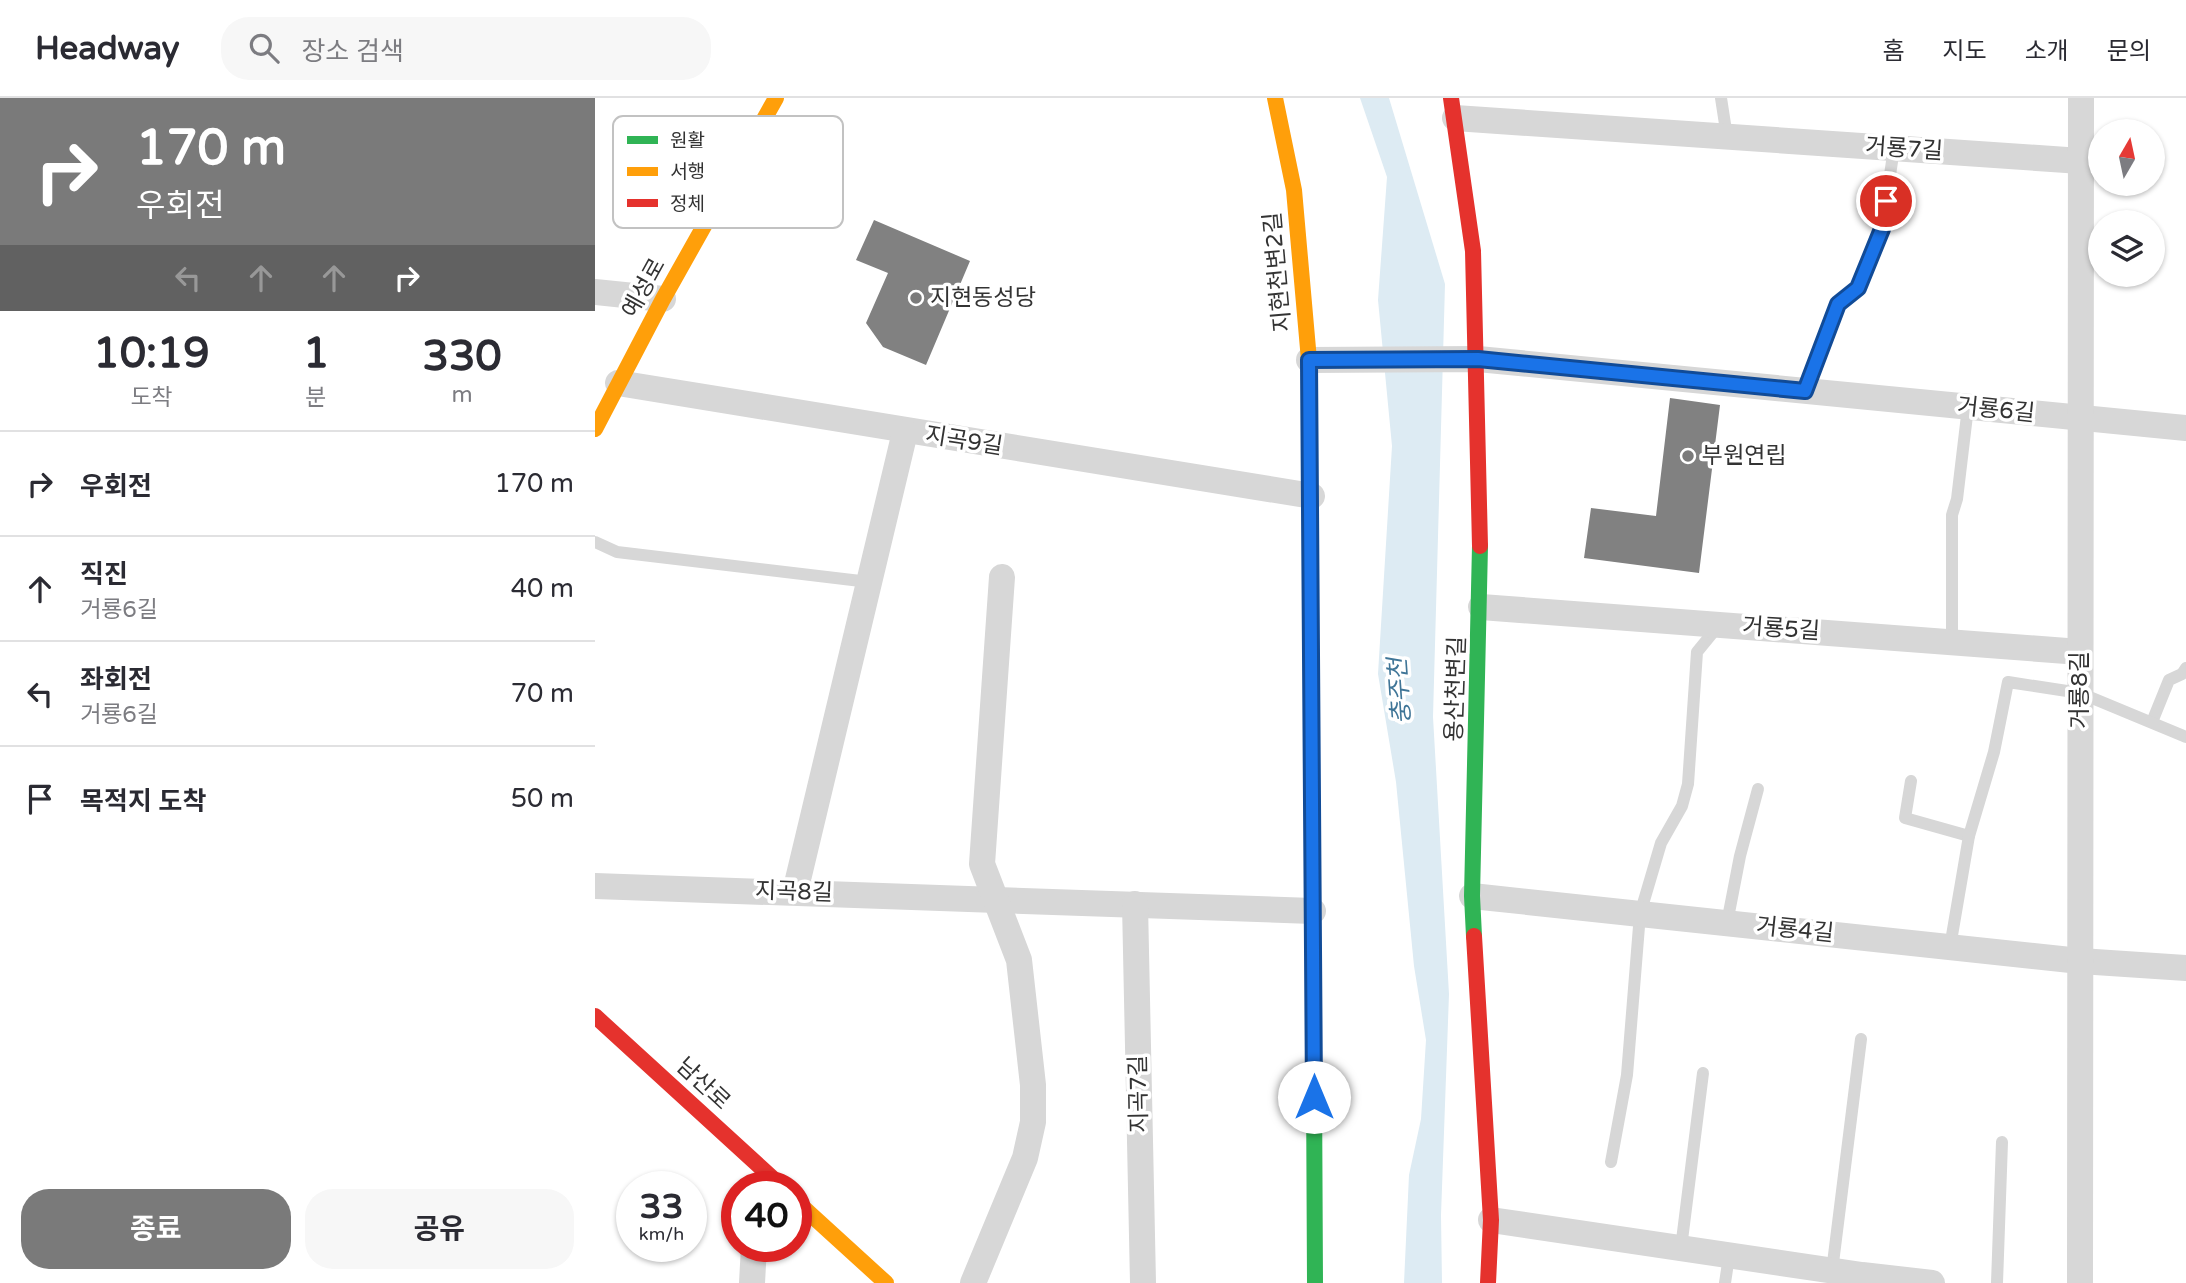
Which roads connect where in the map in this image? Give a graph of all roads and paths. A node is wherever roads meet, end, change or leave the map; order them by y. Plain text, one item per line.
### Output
1 (776, 98) edge
2 (1275, 98) edge
3 (1721, 98) edge
4 (2081, 98) edge
5 (1453, 108) edge
6 (766, 116) edge
7 (1727, 137) junction
8 (1893, 148) junction
9 (2081, 161) junction
10 (703, 228) edge
11 (595, 292) edge
12 (663, 299) junction
13 (1478, 359) junction
14 (1309, 360) junction
15 (618, 383) junction
16 (1805, 391) junction
17 (1968, 407) junction
18 (2080, 418) junction
19 (2186, 428) edge
20 (595, 429) edge
21 (905, 432) junction
22 (1312, 496) junction
23 (595, 542) edge
24 (1002, 577) dead end
25 (869, 582) junction
26 (1481, 607) junction
27 (1719, 625) junction
28 (1951, 642) junction
29 (2080, 652) junction
30 (2186, 668) edge
31 (2080, 693) junction
32 (2152, 722) junction
33 (2186, 737) edge
34 (1911, 781) dead end
35 (1758, 789) dead end
36 (1969, 836) junction
37 (595, 886) edge
38 (795, 892) junction
39 (1472, 895) junction
40 (994, 899) junction
41 (1135, 904) junction
42 (1313, 911) junction
43 (1640, 914) junction
44 (1727, 923) junction
45 (1950, 947) junction
46 (2080, 961) junction
47 (2186, 968) edge
48 (595, 1016) edge
49 (1861, 1040) dead end
50 (1703, 1073) dead end
51 (2002, 1142) dead end
52 (1611, 1162) dead end
53 (759, 1171) edge
54 (812, 1215) edge
55 (1491, 1220) junction
56 (1681, 1248) junction
57 (1729, 1256) junction
58 (753, 1262) edge
59 (1832, 1271) junction
60 (1861, 1279) edge
61 (752, 1283) edge
62 (886, 1283) edge
63 (973, 1283) edge
64 (1143, 1283) edge
65 (1315, 1283) edge
66 (1488, 1283) edge
67 (1725, 1283) edge
68 (1932, 1283) edge
69 (1997, 1283) edge
70 (2080, 1283) edge

1 - 6 street, 예성로
2 - 14 street, 지현천변2길
3 - 7 lane
4 - 9 street, 거룡8길
5 - 7 street, 거룡7길
5 - 13 street, 용산천변길
7 - 8 street, 거룡7길
8 - 9 street, 거룡7길
8 - 16 lane
9 - 18 street, 거룡8길
10 - 12 street, 예성로
11 - 12 street
12 - 15 street, 예성로
13 - 14 street, 거룡6길
13 - 16 street, 거룡6길
13 - 26 street, 용산천변길
14 - 22 street, 지현천변2길
15 - 20 street, 예성로
15 - 21 street, 지곡9길
16 - 17 street, 거룡6길
17 - 18 street, 거룡6길
17 - 28 lane
18 - 19 street, 거룡6길
18 - 29 street, 거룡8길
21 - 22 street, 지곡9길
21 - 25 street
22 - 42 street, 지현천변2길
23 - 25 lane
24 - 40 street
25 - 38 street
26 - 27 street, 거룡5길
26 - 39 street, 용산천변길
27 - 28 street, 거룡5길
27 - 43 lane
28 - 29 street, 거룡5길
29 - 31 street, 거룡8길
30 - 32 lane
31 - 32 lane
31 - 36 lane
31 - 46 street, 거룡8길
32 - 33 lane
34 - 36 lane
35 - 44 lane
36 - 45 lane
37 - 38 street, 지곡8길
38 - 40 street, 지곡8길
39 - 43 street, 거룡4길
39 - 55 street, 용산천변길
40 - 41 street, 지곡8길
40 - 63 street
41 - 42 street, 지곡8길
41 - 64 street, 지곡7길
42 - 65 street, 지현천변2길
43 - 44 street, 거룡4길
43 - 52 lane
44 - 45 street, 거룡4길
45 - 46 street, 거룡4길
46 - 47 street, 거룡4길
46 - 70 street, 거룡8길
48 - 53 street, 남산로
49 - 59 lane
50 - 56 lane
51 - 69 lane
54 - 62 street
55 - 56 street
55 - 66 street, 용산천변길
56 - 57 street
57 - 59 street
57 - 67 lane
58 - 61 street
59 - 60 street
60 - 68 street

